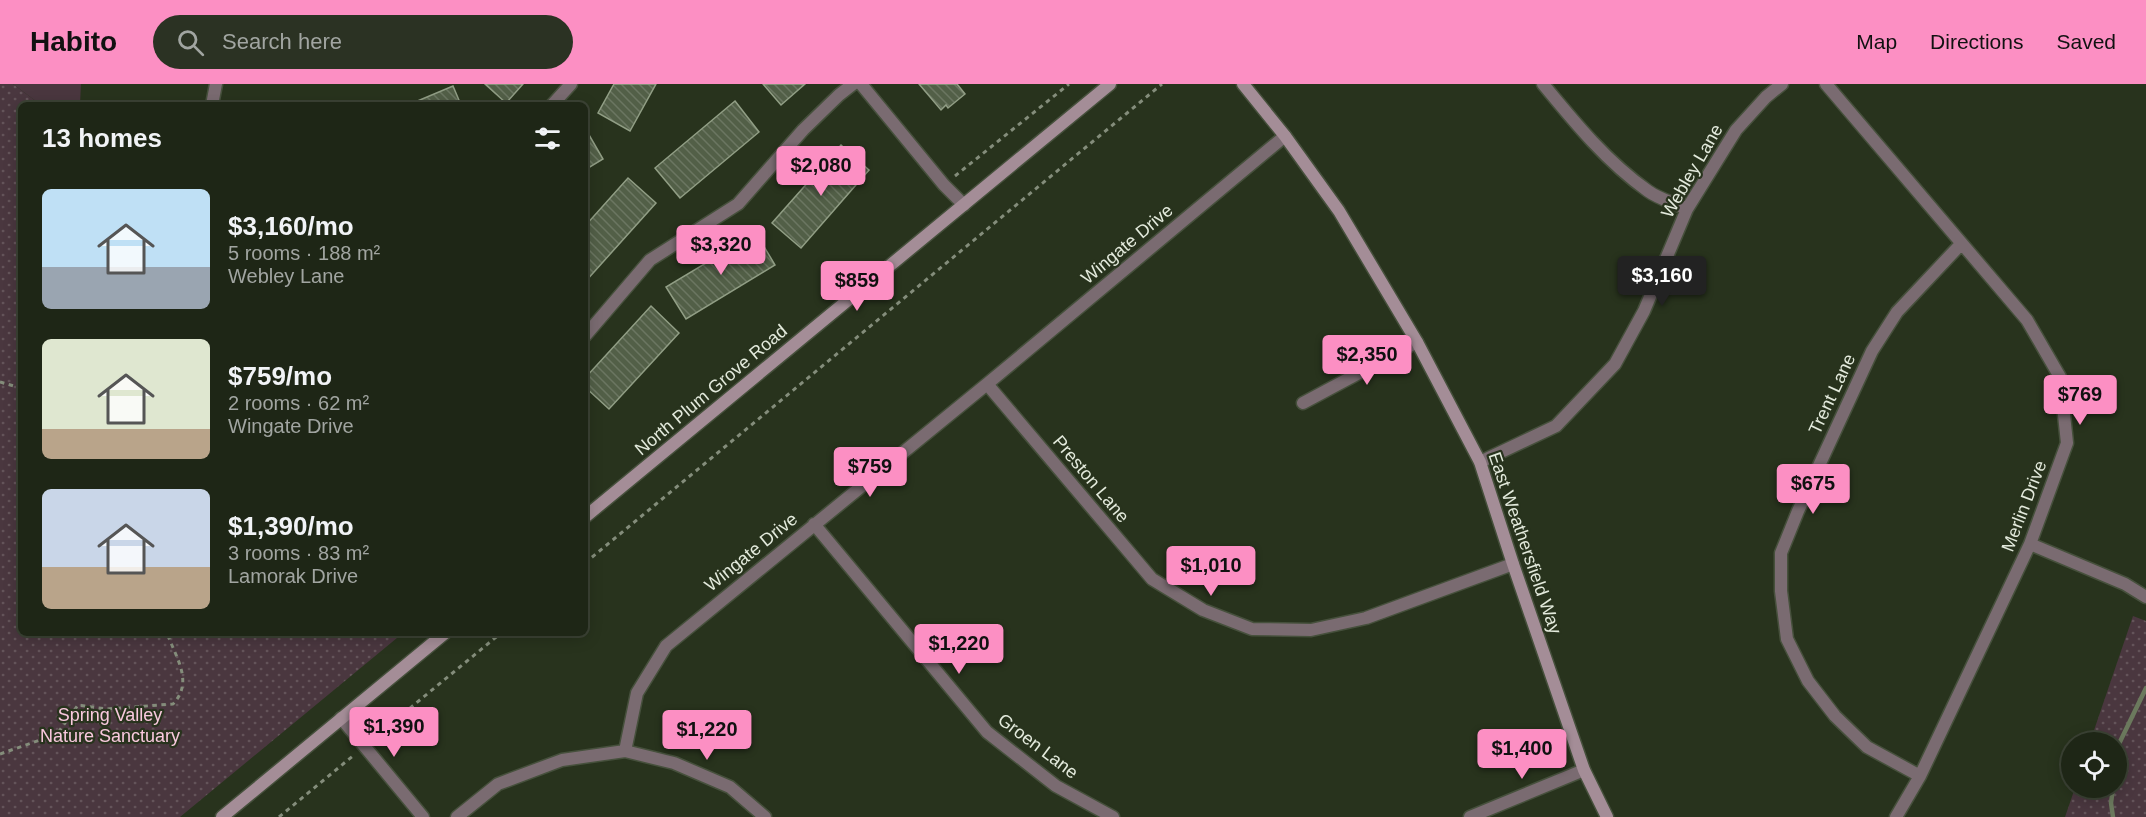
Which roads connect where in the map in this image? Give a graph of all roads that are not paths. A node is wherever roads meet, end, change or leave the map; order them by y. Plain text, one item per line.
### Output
1 (216, 84) edge
2 (571, 84) edge
3 (853, 84) edge
4 (861, 84) edge
5 (1110, 84) edge
6 (1243, 84) edge
7 (1543, 84) edge
8 (1782, 84) edge
9 (1826, 84) edge
10 (213, 102) edge
11 (555, 102) edge
12 (1285, 136) junction
13 (964, 205) junction
14 (1687, 209) junction
15 (1961, 244) junction
16 (588, 332) edge
17 (1417, 342) junction
18 (987, 384) junction
19 (1303, 403) dead end
20 (1480, 462) junction
21 (588, 515) edge
22 (814, 524) junction
23 (2030, 544) junction
24 (1513, 564) junction
25 (2146, 597) edge
26 (441, 636) edge
27 (341, 718) junction
28 (625, 751) junction
29 (1584, 771) junction
30 (1920, 776) junction
31 (222, 817) edge
32 (423, 817) edge
33 (458, 817) edge
34 (765, 817) edge
35 (1113, 817) edge
36 (1470, 817) edge
37 (1607, 817) edge
38 (1896, 817) edge

1 - 10 street
2 - 11 street
3 - 16 street
4 - 13 street
5 - 13 street, North Plum Grove Road
6 - 12 street, East Weathersfield Way
7 - 14 street
8 - 14 street, Webley Lane
9 - 15 street, Merlin Drive
12 - 17 street, East Weathersfield Way
12 - 18 street, Wingate Drive
13 - 21 street, North Plum Grove Road
14 - 20 street, Webley Lane
15 - 23 street, Merlin Drive
15 - 30 street, Trent Lane
17 - 19 street
17 - 20 street, East Weathersfield Way
18 - 22 street, Wingate Drive
18 - 24 street, Preston Lane
20 - 24 street, East Weathersfield Way
22 - 28 street, Wingate Drive
22 - 35 street, Groen Lane
23 - 25 street
23 - 30 street, Merlin Drive
24 - 29 street, East Weathersfield Way
26 - 27 street
27 - 31 street
27 - 32 street
28 - 33 street
28 - 34 street
29 - 36 street
29 - 37 street, East Weathersfield Way
30 - 38 street, Merlin Drive

